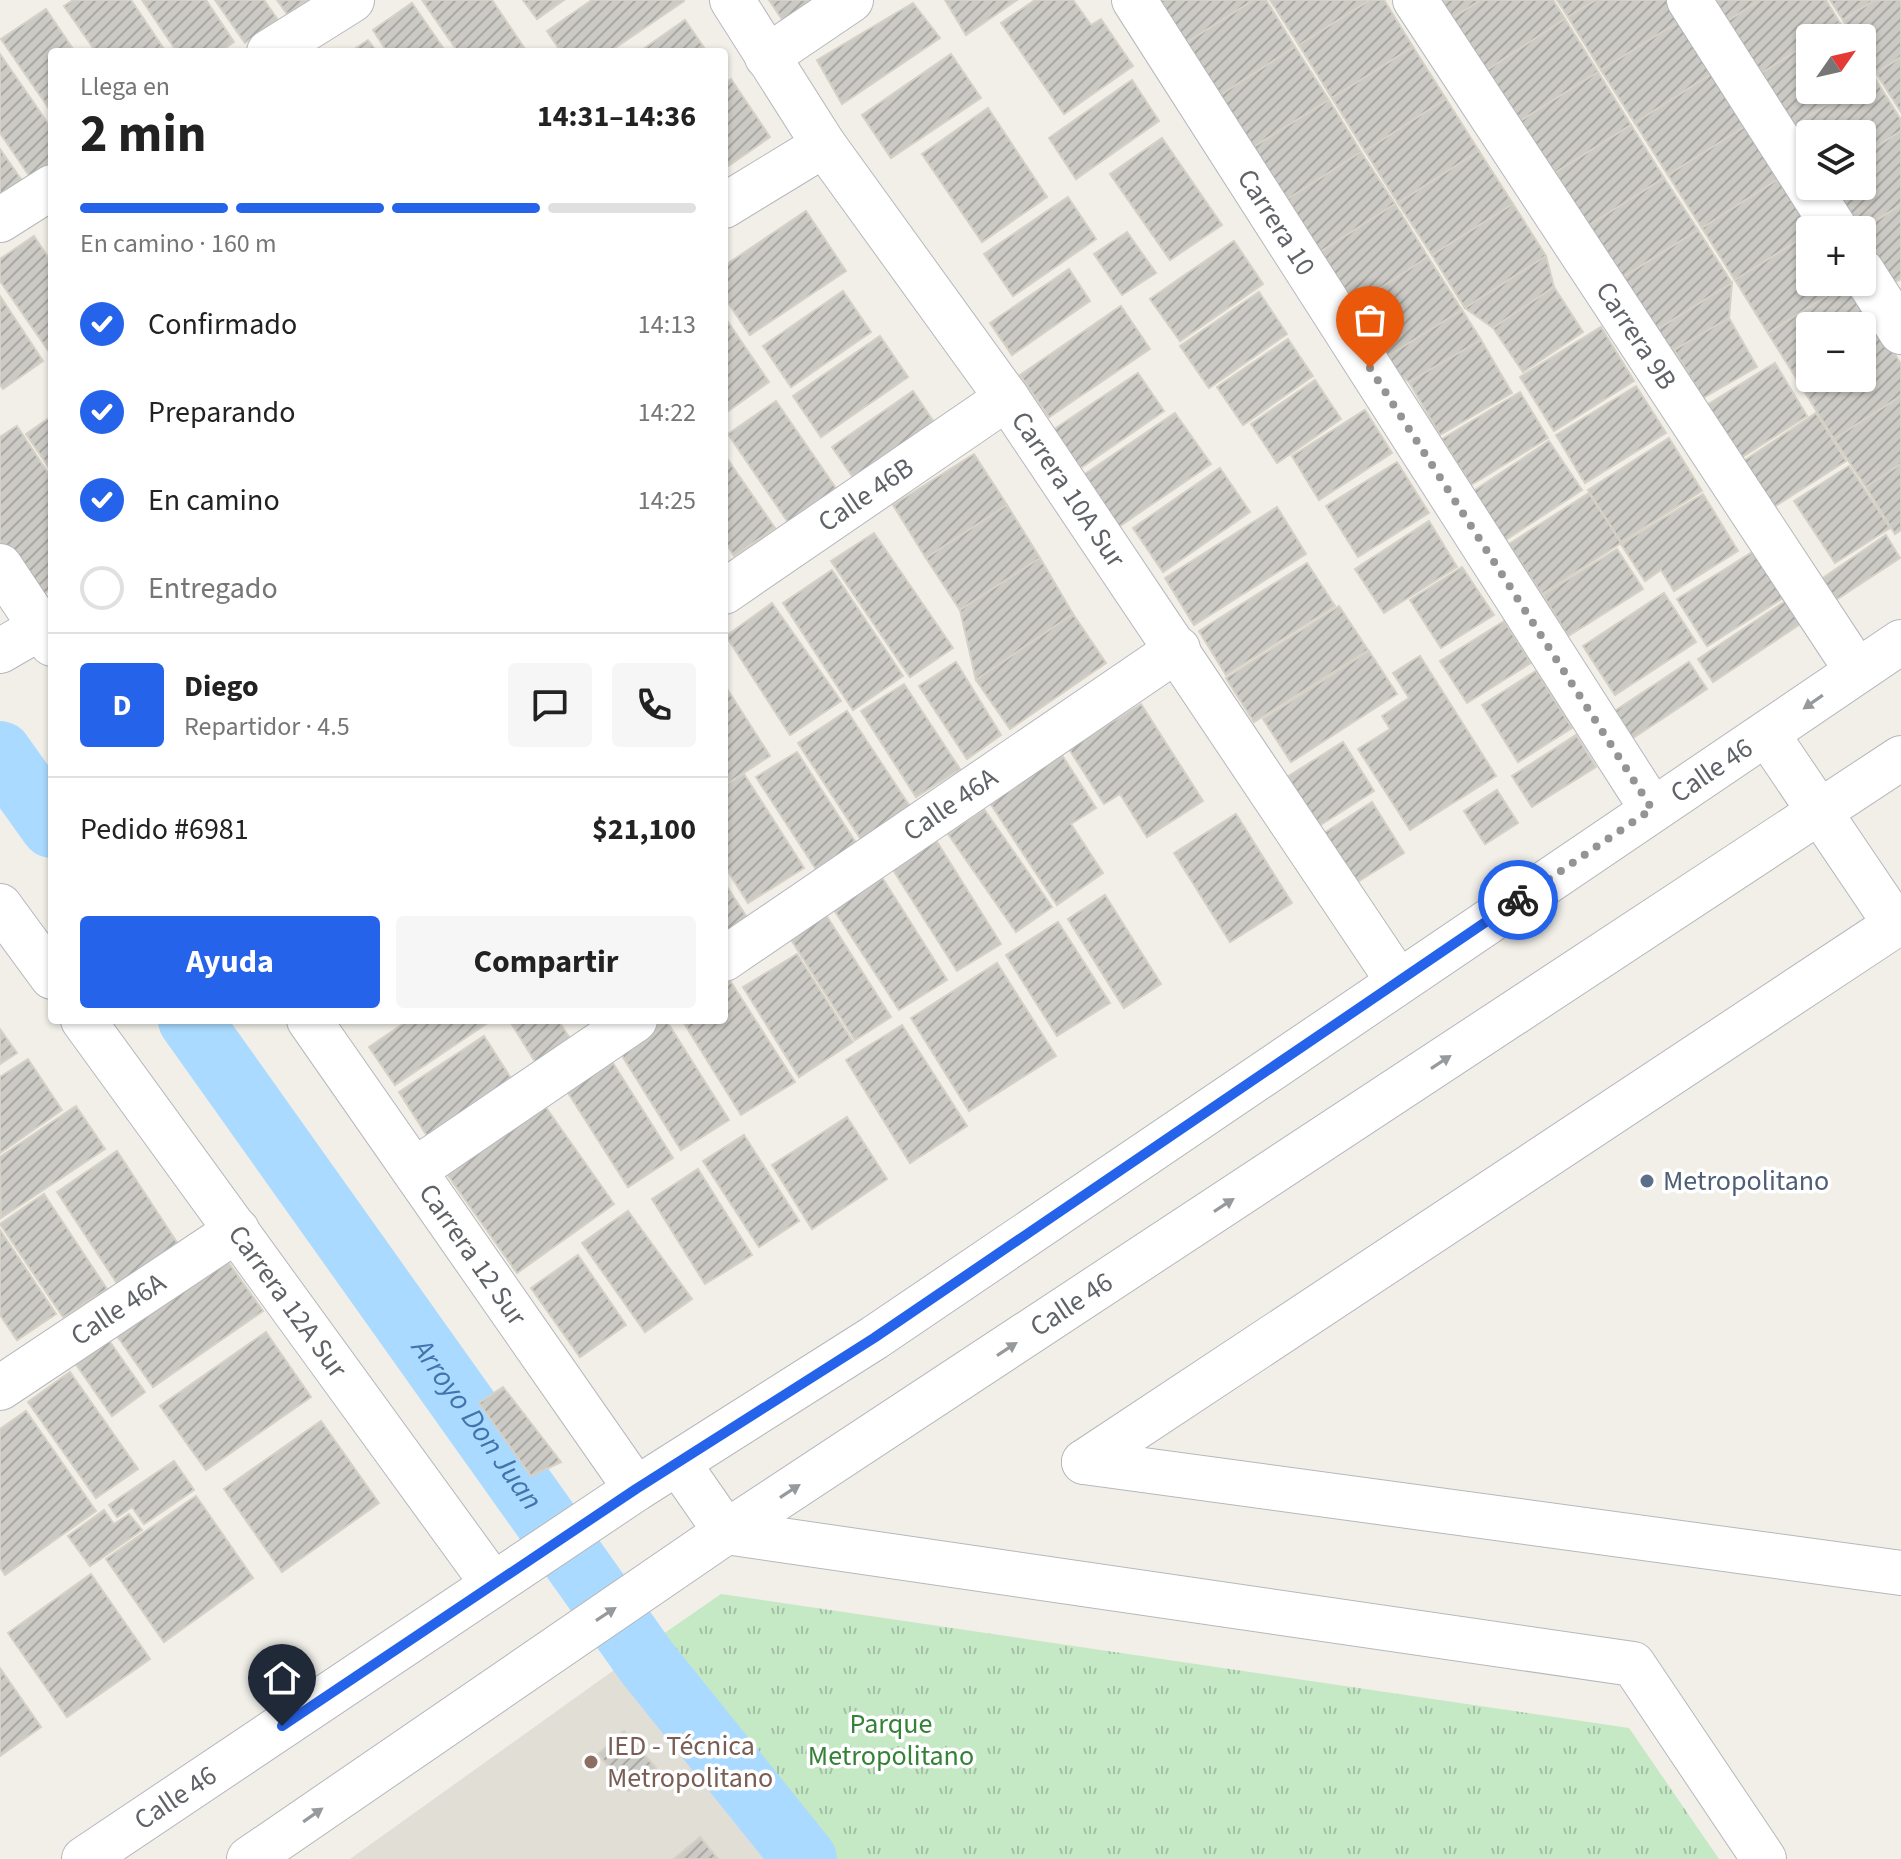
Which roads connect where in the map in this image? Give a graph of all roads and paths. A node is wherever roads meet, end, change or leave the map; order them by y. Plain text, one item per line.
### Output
1 (352, 0) edge
2 (732, 0) edge
3 (851, 0) edge
4 (1134, 0) edge
5 (1415, 0) edge
6 (1689, 0) edge
7 (275, 48) edge
8 (767, 57) junction
9 (824, 145) junction
10 (48, 190) edge
11 (728, 204) edge
12 (1827, 216) edge
13 (0, 220) edge
14 (1876, 293) edge
15 (1901, 332) edge
16 (1007, 398) junction
17 (0, 566) edge
18 (728, 589) edge
19 (48, 631) edge
20 (1901, 642) edge
21 (1178, 649) junction
22 (0, 651) edge
23 (1857, 671) junction
24 (1767, 734) junction
25 (1901, 758) edge
26 (1652, 809) junction
27 (1819, 811) junction
28 (0, 906) edge
29 (1898, 923) edge
30 (728, 956) edge
31 (48, 972) edge
32 (1398, 981) junction
33 (86, 1024) edge
34 (312, 1024) edge
35 (629, 1024) edge
36 (415, 1170) junction
37 (237, 1230) junction
38 (0, 1388) edge
39 (678, 1463) junction
40 (619, 1501) junction
41 (726, 1532) junction
42 (1901, 1573) edge
43 (503, 1578) junction
44 (84, 1859) edge
45 (249, 1859) edge
46 (1764, 1859) edge

1 - 7 street
2 - 8 street, Carrera 10A Sur
3 - 8 street
4 - 26 street, Carrera 10
5 - 23 street, Carrera 9B
6 - 12 street
8 - 9 street, Carrera 10A Sur
9 - 11 street
9 - 16 street, Carrera 10A Sur
10 - 13 street
14 - 15 street
16 - 18 street, Calle 46B
16 - 21 street, Carrera 10A Sur
17 - 19 street
19 - 22 street
20 - 23 street, Calle 46
21 - 30 street, Calle 46A
21 - 32 street, Carrera 10A Sur
23 -> 24 street, Calle 46
24 - 26 street, Calle 46
24 - 27 street
25 - 27 street, Calle 46
26 - 32 street, Calle 46
27 - 29 street
41 -> 27 street, Calle 46
28 - 31 street
29 - 42 street
32 - 39 street, Calle 46
33 - 37 street, Carrera 12A Sur
34 - 36 street, Carrera 12 Sur
35 - 36 street
36 - 40 street, Carrera 12 Sur
37 - 38 street, Calle 46A
37 - 43 street, Carrera 12A Sur
39 - 40 street, Calle 46
39 - 41 street
40 - 43 street, Calle 46
45 -> 41 street, Calle 46
41 - 46 street
43 - 44 street, Calle 46

